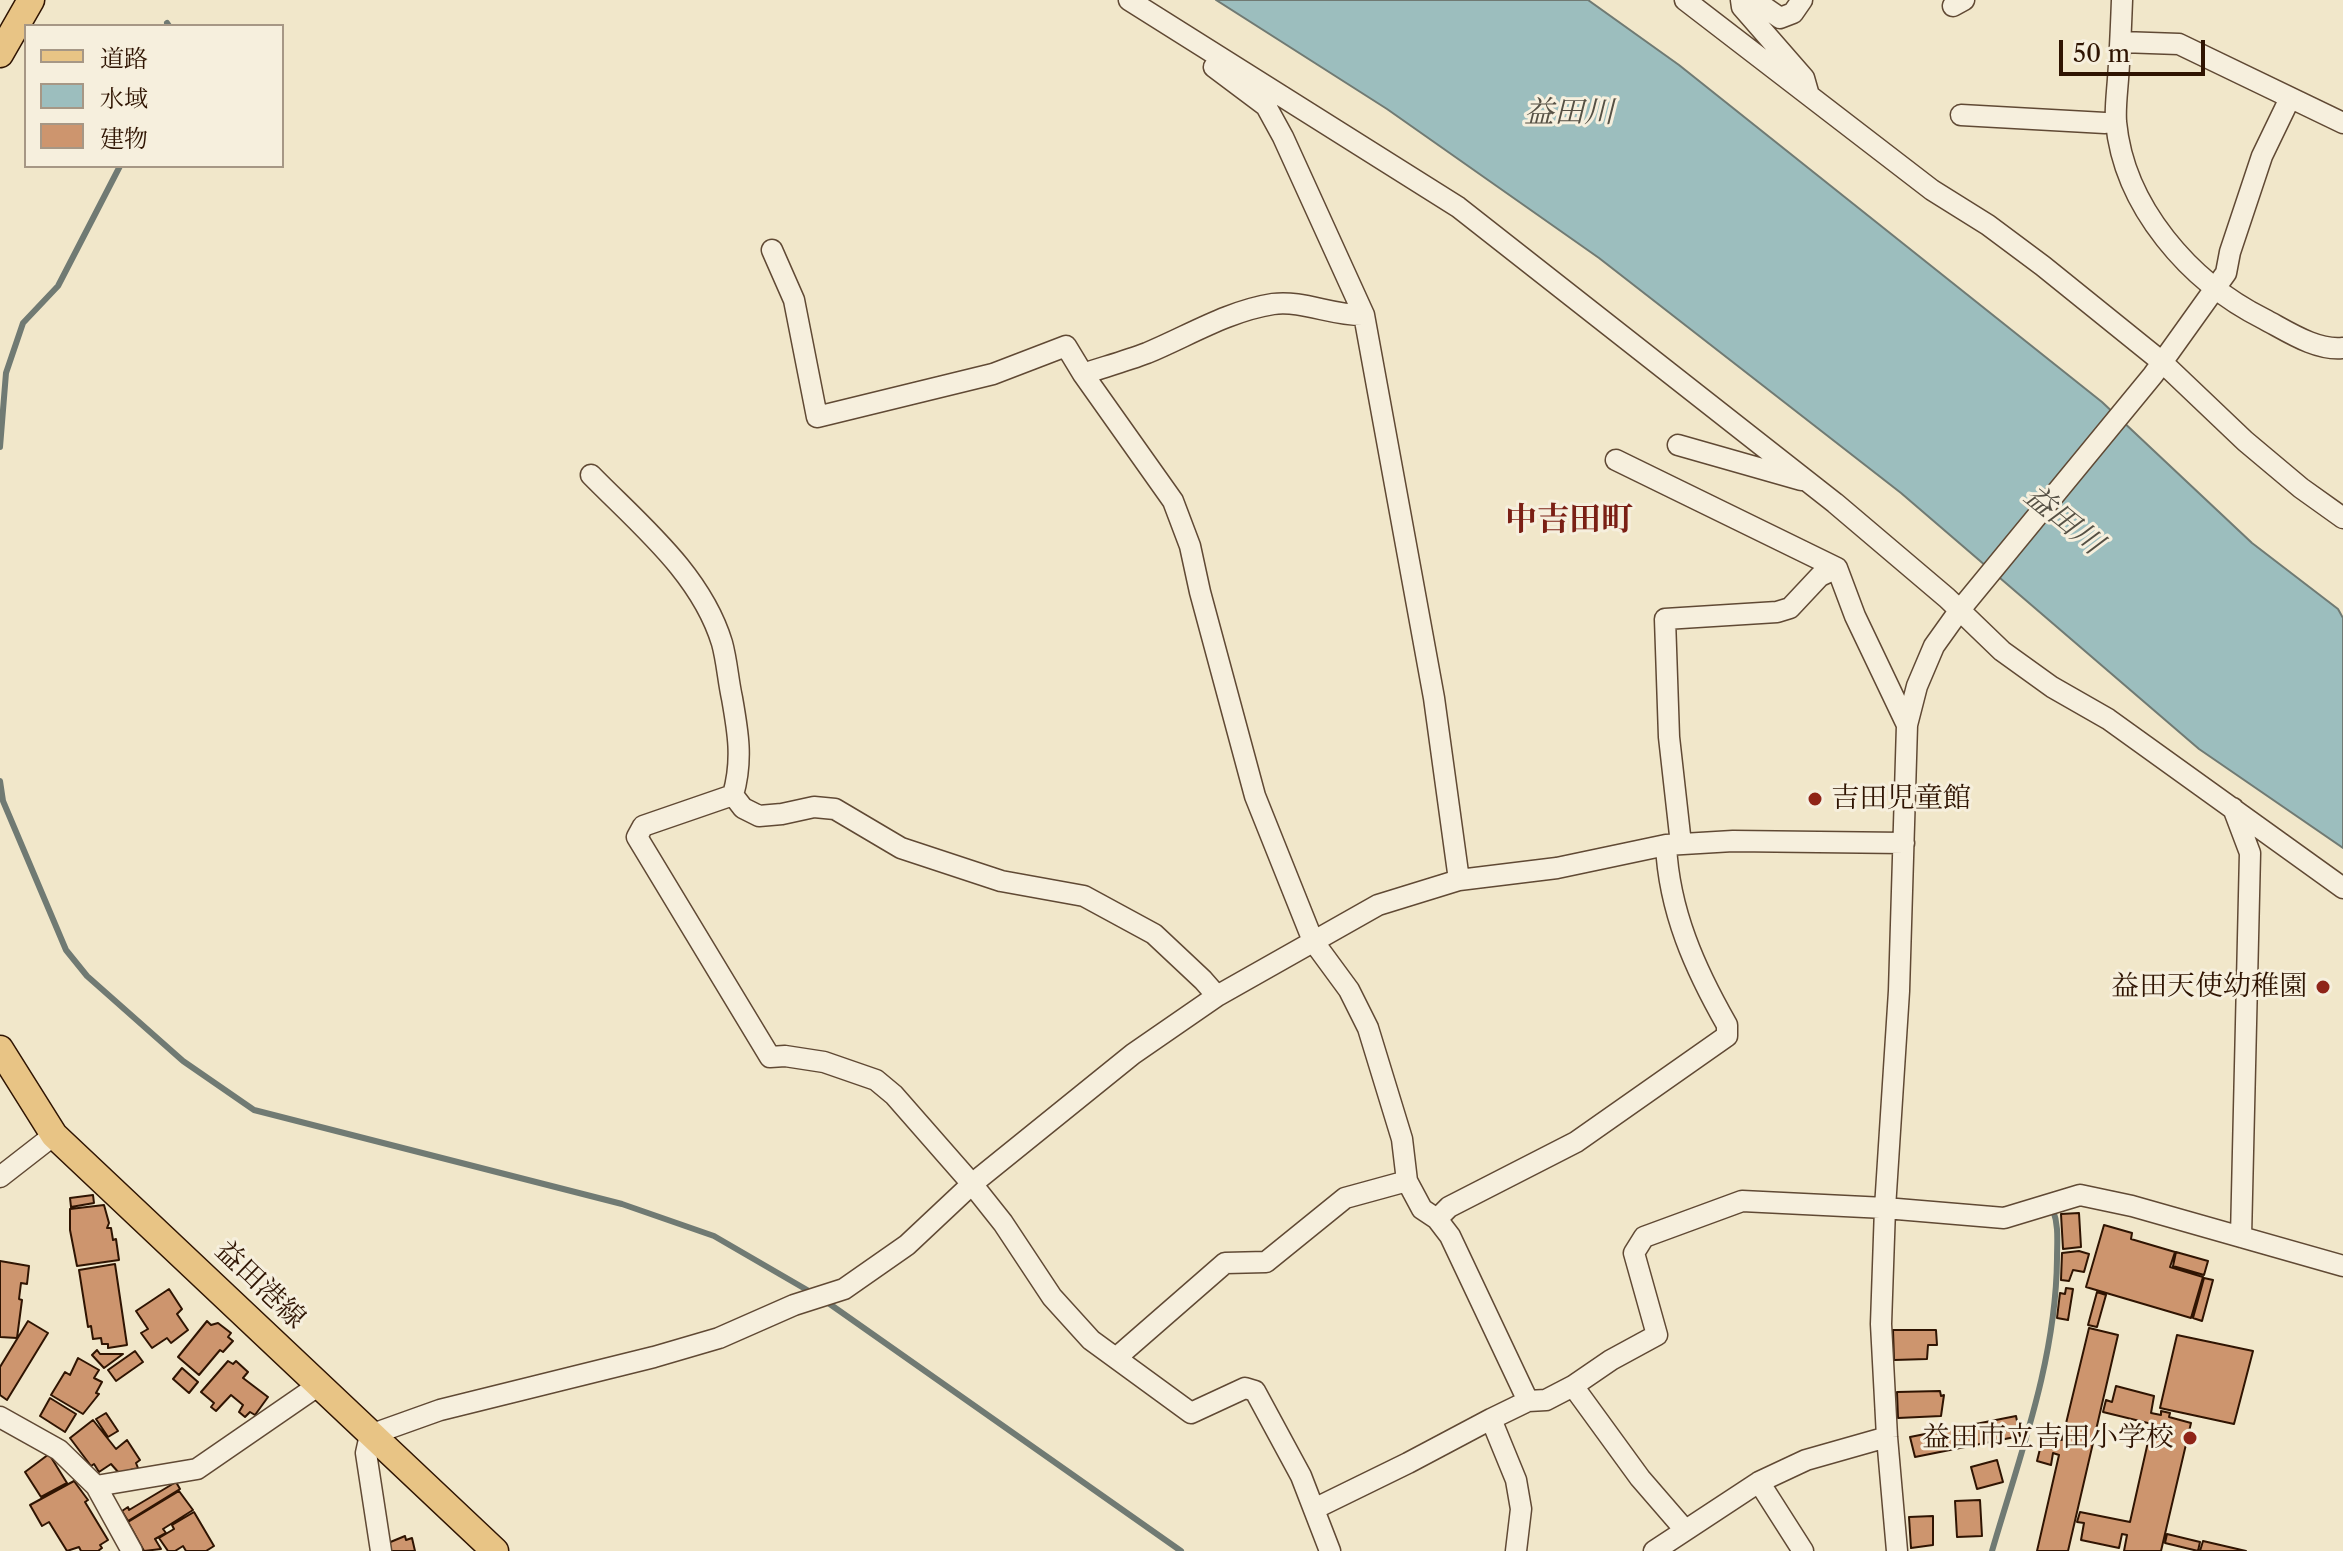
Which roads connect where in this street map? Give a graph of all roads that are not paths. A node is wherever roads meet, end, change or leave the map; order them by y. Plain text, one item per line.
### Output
1 (31, 0) edge
2 (1685, 0) edge
3 (1741, 0) edge
4 (1754, 0) edge
5 (1802, 0) edge
6 (2122, 0) edge
7 (1135, 2) edge
8 (1181, 32) junction
9 (2121, 42) junction
10 (0, 54) edge
11 (1811, 98) junction
12 (2290, 98) junction
13 (1961, 115) dead end
14 (2116, 121) junction
15 (2343, 123) edge
16 (772, 250) dead end
17 (2215, 289) junction
18 (1364, 315) junction
19 (2343, 348) edge
20 (2157, 368) junction
21 (1083, 374) junction
22 (1678, 445) dead end
23 (1616, 460) dead end
24 (591, 475) dead end
25 (1809, 482) junction
26 (2343, 518) edge
27 (1837, 568) junction
28 (1965, 605) junction
29 (1907, 725) junction
30 (733, 795) junction
31 (2232, 806) junction
32 (1904, 843) junction
33 (1673, 845) junction
34 (1459, 880) junction
35 (2343, 888) edge
36 (1313, 941) junction
37 (1217, 996) junction
38 (0, 1051) edge
39 (54, 1135) junction
40 (0, 1177) edge
41 (1407, 1181) junction
42 (972, 1184) junction
43 (1885, 1208) junction
44 (1437, 1219) junction
45 (2241, 1237) junction
46 (2343, 1266) edge
47 (1116, 1358) junction
48 (319, 1385) junction
49 (1573, 1386) junction
50 (1528, 1401) junction
51 (0, 1417) edge
52 (1491, 1419) junction
53 (370, 1435) junction
54 (1887, 1437) junction
55 (1759, 1482) junction
56 (96, 1486) junction
57 (1314, 1509) junction
58 (1685, 1530) junction
59 (132, 1551) edge
60 (381, 1551) edge
61 (495, 1551) edge
62 (1330, 1551) edge
63 (1516, 1551) edge
64 (1654, 1551) edge
65 (1803, 1551) edge
66 (1897, 1551) edge

1 - 10 main road
2 - 11 street
3 - 11 street
4 - 5 street
6 - 9 street
7 - 8 street
8 - 18 street
8 - 25 street
9 - 12 street
9 - 14 street
11 - 20 street
12 - 15 street
12 - 17 street
13 - 14 street
14 - 17 street
16 - 21 street
17 - 19 street
17 - 20 street
18 - 21 street
18 - 34 street
20 - 26 street
20 - 28 street
21 - 36 street
22 - 25 street
23 - 27 street
24 - 30 street
25 - 28 street
27 - 29 street
27 - 33 street
28 - 29 street
28 - 31 street
29 - 32 street
30 - 37 street
30 - 42 street
31 - 35 street
31 - 45 street
32 - 33 street
32 - 43 street
33 - 34 street
33 - 44 street
34 - 36 street
36 - 37 street
36 - 41 street
37 - 42 street
38 - 39 main road, 益田港線
39 - 40 street
39 - 48 main road, 益田港線
41 - 44 street
41 - 47 street
42 - 47 street
42 - 53 street
43 - 45 street
43 - 49 street
43 - 54 street
44 - 50 street
45 - 46 street
47 - 57 street
48 - 53 main road, 益田港線
48 - 56 street
49 - 50 street
49 - 58 street
50 - 52 street
51 - 56 street
52 - 57 street
52 - 63 street
53 - 60 street
53 - 61 main road, 益田港線
54 - 55 street
54 - 66 street
55 - 58 street
55 - 65 street
56 - 59 street
57 - 62 street
58 - 64 street

